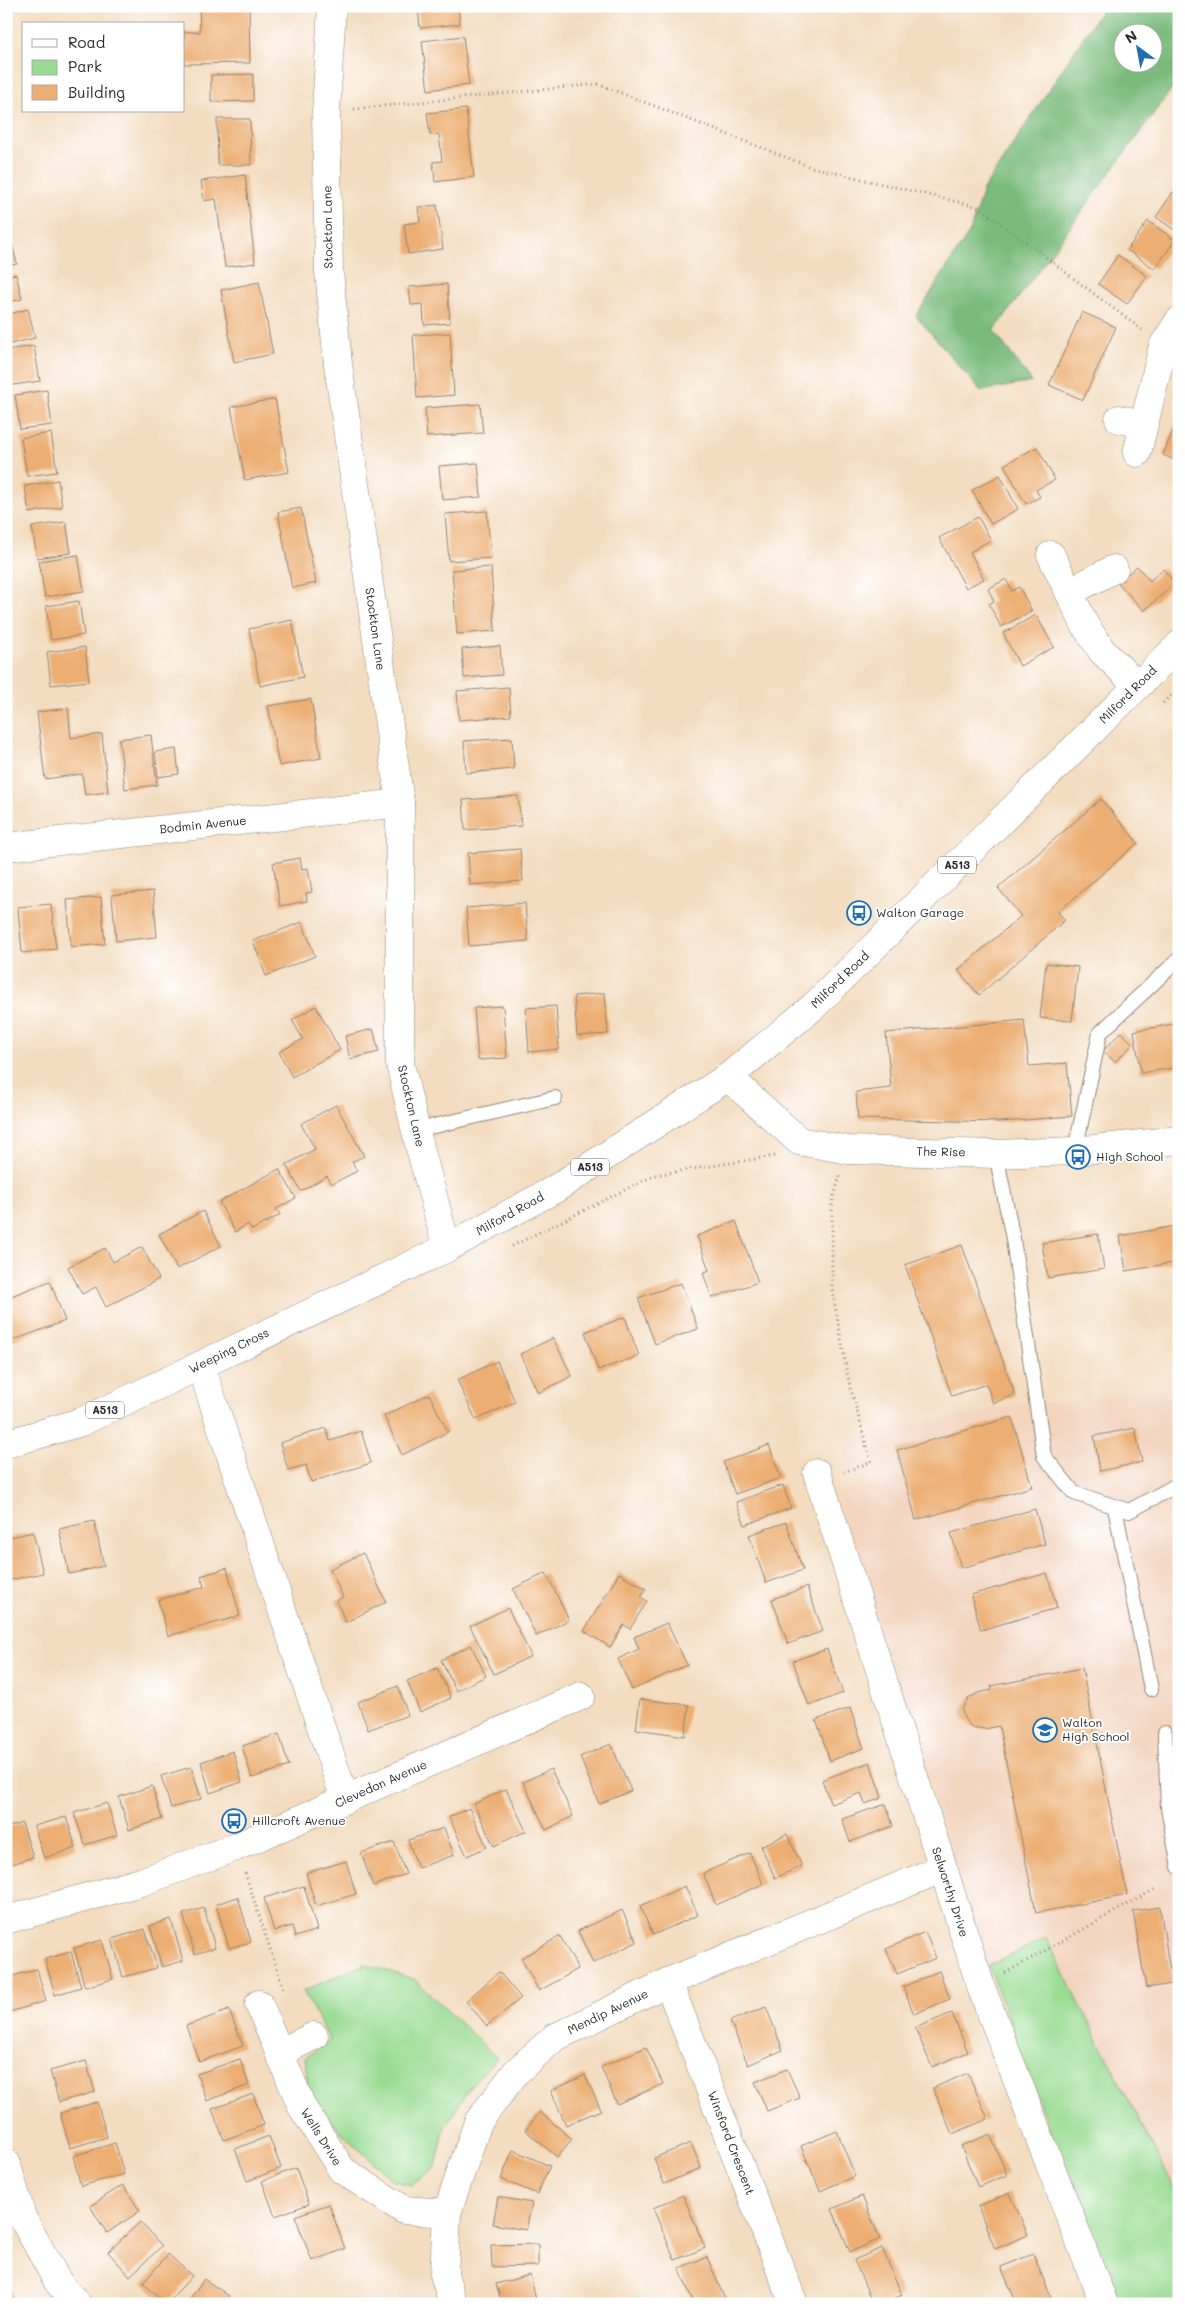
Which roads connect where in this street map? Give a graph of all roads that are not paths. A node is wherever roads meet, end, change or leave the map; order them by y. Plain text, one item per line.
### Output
1 (332, 6) edge
2 (1179, 321) edge
3 (1137, 453) dead end
4 (1051, 555) dead end
5 (1114, 569) dead end
6 (1069, 592) junction
7 (1179, 645) edge
8 (1137, 685) junction
9 (400, 803) junction
10 (7, 842) edge
11 (1179, 959) edge
12 (728, 1077) junction
13 (554, 1098) dead end
14 (417, 1130) junction
15 (1179, 1140) edge
16 (1075, 1151) junction
17 (996, 1154) junction
18 (447, 1248) junction
19 (200, 1366) junction
20 (6, 1444) edge
21 (818, 1478) road end
22 (1179, 1484) edge
23 (1115, 1508) junction
24 (1151, 1689) dead end
25 (581, 1696) dead end
26 (1165, 1733) dead end
27 (345, 1799) junction
28 (1179, 1868) edge
29 (941, 1869) junction
30 (6, 1920) edge
31 (668, 1982) junction
32 (258, 2004) road end
33 (314, 2036) dead end
34 (279, 2053) junction
35 (6, 2162) edge
36 (447, 2213) junction
37 (77, 2304) edge
38 (453, 2304) edge
39 (794, 2304) edge
40 (1104, 2304) edge

1 - 9 main road, Stockton Lane
2 - 3 main road
4 - 6 main road
5 - 6 main road
6 - 8 main road
7 - 8 main road, Milford Road / A513
8 - 12 main road, Milford Road / A513
9 - 10 main road, Bodmin Avenue
9 - 14 main road, Stockton Lane
11 - 16 lane
12 - 17 main road, The Rise
12 - 18 main road, Milford Road / A513
13 - 14 lane
14 - 18 main road, Stockton Lane
15 - 16 main road, The Rise
16 - 17 main road, The Rise
17 - 23 lane
18 - 19 main road, Weeping Cross / A513
19 - 20 main road, Weeping Cross / A513
19 - 27 main road
21 - 29 main road, Selworthy Drive
22 - 23 lane
23 - 24 lane
25 - 27 main road, Clevedon Avenue
26 - 28 lane
27 - 30 main road, Clevedon Avenue
29 - 31 main road, Mendip Avenue
29 - 40 main road, Selworthy Drive
31 - 36 main road, Mendip Avenue
31 - 39 main road, Winsford Crescent
32 - 34 main road, Wells Drive
33 - 34 main road
34 - 36 main road, Wells Drive
35 - 37 main road
36 - 38 main road, Mendip Avenue

